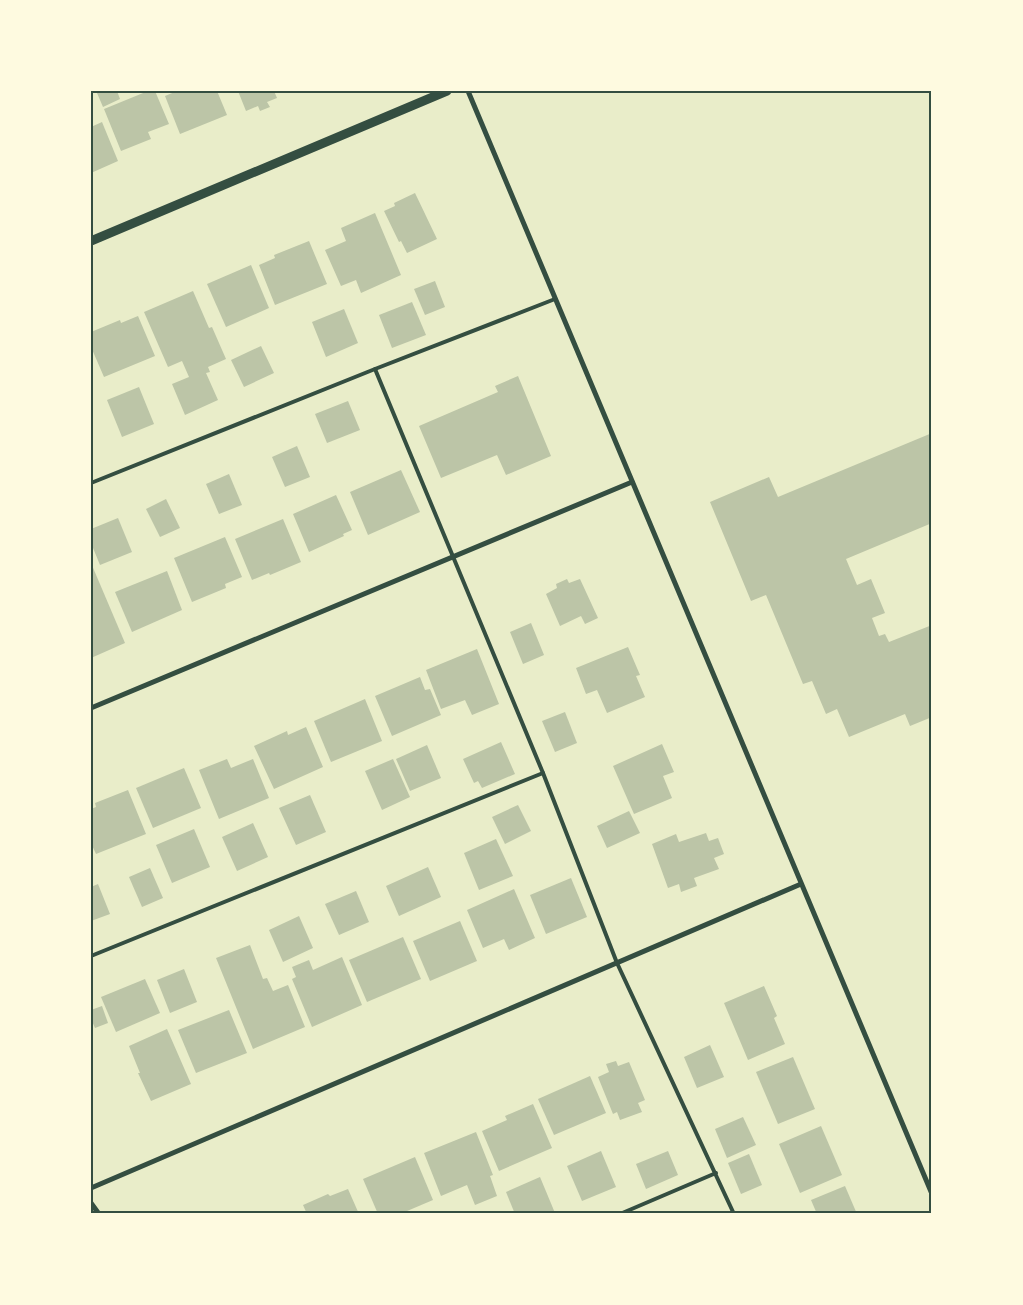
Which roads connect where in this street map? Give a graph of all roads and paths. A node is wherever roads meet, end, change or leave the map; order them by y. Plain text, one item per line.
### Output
1 (447, 91) edge
2 (468, 91) edge
3 (91, 240) edge
4 (555, 300) junction
5 (376, 369) junction
6 (632, 482) junction
7 (91, 483) edge
8 (453, 557) junction
9 (91, 708) edge
10 (543, 773) junction
11 (801, 884) junction
12 (91, 956) edge
13 (617, 963) junction
14 (716, 1173) junction
15 (91, 1188) edge
16 (932, 1194) edge
17 (91, 1202) edge
18 (99, 1214) edge
19 (620, 1214) edge
20 (734, 1214) edge

1 - 3 street
2 - 4 street
4 - 5 lane
4 - 6 street
5 - 7 lane
5 - 8 lane
6 - 8 street
6 - 11 street
8 - 9 street
8 - 10 lane
10 - 12 lane
10 - 13 lane
11 - 13 street
11 - 16 street
13 - 14 lane
13 - 15 street
14 - 19 lane
14 - 20 lane
17 - 18 street

